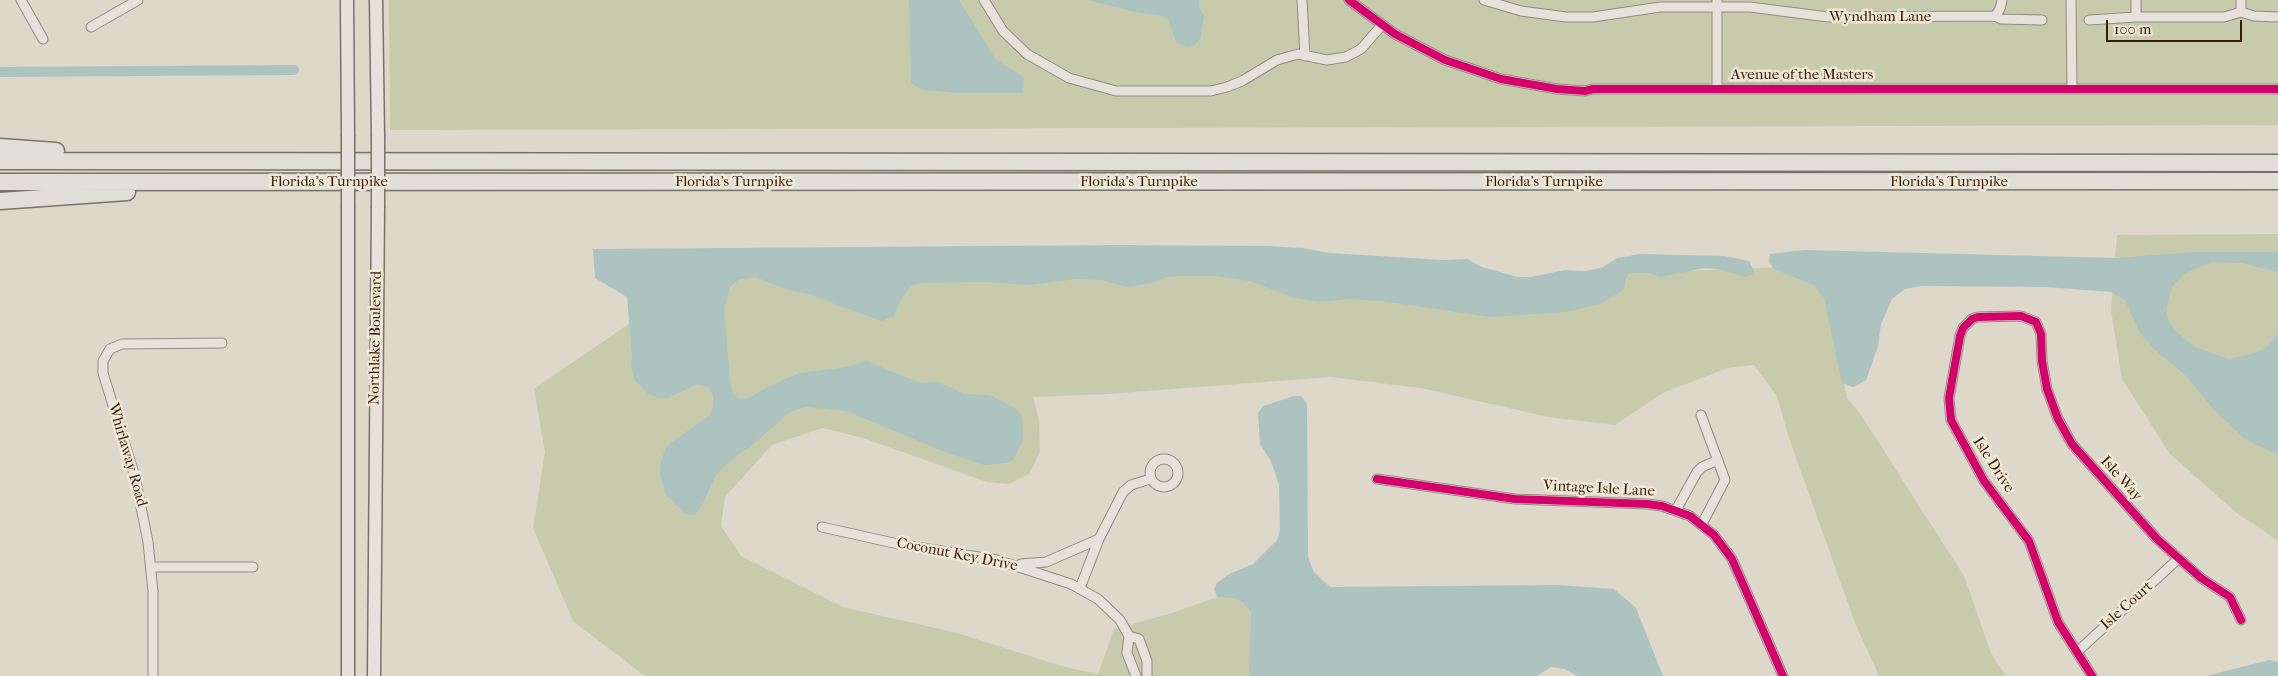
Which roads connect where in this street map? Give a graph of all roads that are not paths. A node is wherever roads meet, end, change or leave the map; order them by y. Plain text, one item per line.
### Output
1 (21, 0) edge
2 (137, 0) edge
3 (347, 0) edge
4 (376, 0) edge
5 (984, 0) edge
6 (1302, 0) edge
7 (1348, 0) edge
8 (1484, 0) edge
9 (2002, 0) edge
10 (2071, 0) edge
11 (2136, 0) edge
12 (2241, 0) edge
13 (1717, 4) edge
14 (2241, 12) junction
15 (1995, 16) junction
16 (2136, 17) junction
17 (2278, 17) edge
18 (2042, 20) dead end
19 (2089, 20) dead end
20 (1382, 25) junction
21 (92, 27) dead end
22 (43, 39) dead end
23 (1305, 56) junction
24 (1717, 89) junction
25 (2072, 89) junction
26 (2278, 89) edge
27 (0, 147) edge
28 (0, 161) edge
29 (196, 161) junction
30 (2278, 163) edge
31 (2278, 181) edge
32 (0, 182) edge
33 (234, 182) junction
34 (0, 201) edge
35 (2036, 322) joint
36 (222, 343) dead end
37 (1702, 415) dead end
38 (1718, 460) junction
39 (1150, 479) dead end
40 (1377, 479) dead end
41 (1676, 510) junction
42 (1702, 524) junction
43 (822, 527) dead end
44 (1099, 540) junction
45 (2178, 559) junction
46 (1013, 565) junction
47 (151, 567) junction
48 (253, 567) dead end
49 (1080, 588) junction
50 (2241, 620) dead end
51 (1130, 636) junction
52 (2077, 652) junction
53 (153, 676) edge
54 (348, 676) edge
55 (374, 676) edge
56 (1136, 676) edge
57 (1147, 676) edge
58 (1783, 676) edge
59 (2092, 676) edge

1 - 22 street
2 - 21 street
3 - 54 main road, Northlake Boulevard, bridge
4 - 55 main road, Northlake Boulevard, bridge
5 - 23 street
6 - 23 street
7 - 20 street, Avenue of the Masters
8 - 13 street, Wyndham Lane
9 - 15 street
10 - 25 street
11 - 16 street
12 - 14 street
13 - 15 street, Wyndham Lane
13 - 24 street
14 - 16 street
14 - 17 street
15 - 18 street, Wyndham Lane
16 - 19 street
20 - 23 street
20 - 24 street, Avenue of the Masters
24 - 25 street, Avenue of the Masters
25 - 26 street, Avenue of the Masters
27 - 29 highway
28 - 29 highway, Florida's Turnpike
29 - 30 highway, Florida's Turnpike
31 - 33 highway, Florida's Turnpike
32 - 33 highway, Florida's Turnpike
33 - 34 highway
35 - 45 street, Isle Way
35 - 52 street, Isle Drive
36 - 47 street, Whirlaway Road
37 - 38 street
38 - 41 street
38 - 42 street
39 - 44 street
40 - 41 street, Vintage Isle Lane
41 - 42 street, Vintage Isle Lane
42 - 58 street, Vintage Isle Lane
43 - 46 street, Coconut Key Drive
44 - 46 street
44 - 49 street
45 - 50 street, Isle Way
45 - 52 street, Isle Court
46 - 49 street, Coconut Key Drive
47 - 48 street
47 - 53 street, Whirlaway Road
49 - 51 street, Coconut Key Drive
51 - 56 street
51 - 57 street, Coconut Key Drive
52 - 59 street, Isle Drive

